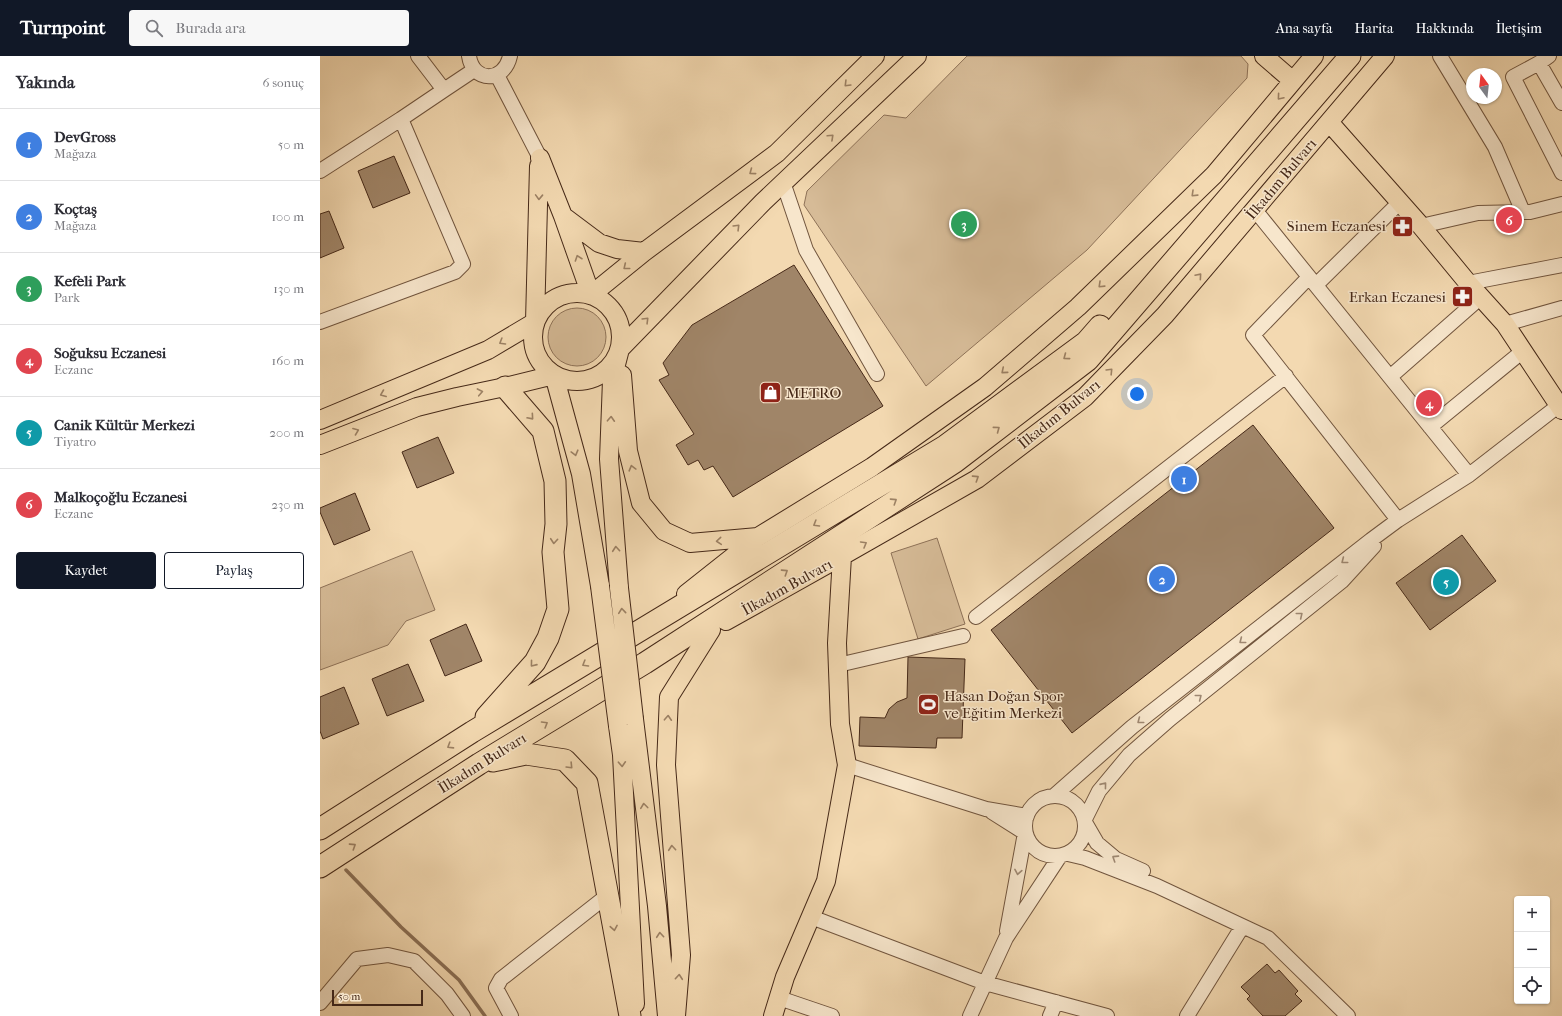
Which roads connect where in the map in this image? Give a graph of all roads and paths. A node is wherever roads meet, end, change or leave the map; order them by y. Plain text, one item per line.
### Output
1 (418, 56) edge
2 (469, 56) edge
3 (510, 56) edge
4 (875, 56) edge
5 (917, 56) edge
6 (1264, 56) edge
7 (1314, 56) edge
8 (1333, 56) edge
9 (1350, 56) edge
10 (1385, 56) edge
11 (1440, 56) edge
12 (1544, 60) edge
13 (474, 70) junction
14 (497, 75) junction
15 (1293, 81) junction
16 (444, 90) junction
17 (1562, 103) edge
18 (401, 119) junction
19 (1329, 122) junction
20 (540, 158) junction
21 (320, 171) edge
22 (1562, 173) edge
23 (783, 182) junction
24 (1400, 202) junction
25 (1562, 204) edge
26 (1255, 210) junction
27 (1523, 212) junction
28 (563, 216) junction
29 (1421, 226) junction
30 (644, 252) junction
31 (1562, 265) edge
32 (1312, 281) junction
33 (1468, 283) junction
34 (591, 295) junction
35 (1481, 297) junction
36 (1562, 308) edge
37 (320, 322) edge
38 (535, 322) junction
39 (1504, 324) junction
40 (620, 349) junction
41 (1522, 351) junction
42 (877, 374) dead end
43 (554, 375) junction
44 (1286, 376) junction
45 (1390, 377) junction
46 (505, 387) junction
47 (1560, 406) edge
48 (320, 420) edge
49 (1430, 427) junction
50 (320, 445) edge
51 (950, 454) junction
52 (1469, 475) junction
53 (1398, 520) junction
54 (758, 537) junction
55 (842, 556) junction
56 (976, 617) dead end
57 (710, 630) junction
58 (635, 634) junction
59 (963, 636) dead end
60 (645, 663) junction
61 (838, 665) junction
62 (626, 723) junction
63 (472, 732) junction
64 (479, 764) junction
65 (847, 765) junction
66 (1055, 795) junction
67 (986, 809) junction
68 (1026, 816) junction
69 (1085, 821) junction
70 (320, 829) edge
71 (1025, 833) junction
72 (1064, 855) junction
73 (320, 867) edge
74 (608, 896) junction
75 (811, 917) junction
76 (1242, 926) junction
77 (1260, 934) junction
78 (1006, 938) junction
79 (985, 983) junction
80 (779, 998) junction
81 (1056, 1002) junction
82 (320, 1003) edge
83 (464, 1016) edge
84 (511, 1016) edge
85 (630, 1016) edge
86 (636, 1016) edge
87 (667, 1016) edge
88 (676, 1016) edge
89 (773, 1016) edge
90 (832, 1016) edge
91 (970, 1016) edge
92 (1050, 1016) edge
93 (1107, 1016) edge
94 (1187, 1016) edge
95 (1348, 1016) edge

1 - 16 street
2 - 13 street
3 - 14 street
4 -> 30 main road
23 -> 5 main road
6 - 15 main road
7 - 15 main road, İlkadım Bulvarı
8 -> 51 highway, İlkadım Bulvarı
51 -> 9 highway, İlkadım Bulvarı
10 - 19 main road, İlkadım Bulvarı
11 - 27 street
12 - 17 street
12 - 22 street
13 - 14 street
13 - 16 street
14 - 20 street
15 -> 54 main road, İlkadım Bulvarı
16 - 18 street
18 - 21 street
18 - 37 street
19 - 24 main road
19 - 26 main road, İlkadım Bulvarı
20 - 28 main road
20 -> 38 main road
40 -> 23 main road
23 - 42 street
24 - 29 main road
24 - 32 street
25 - 27 street
26 - 32 street
55 -> 26 main road, İlkadım Bulvarı
27 - 29 street
28 - 30 main road
34 -> 28 main road
29 - 33 main road
30 -> 34 main road
31 - 33 street
32 - 44 street
32 - 45 street
33 - 35 main road
34 - 38 main road
34 - 40 main road
35 - 39 main road
35 - 45 street
36 - 39 street
38 - 43 main road
38 -> 48 main road
39 - 41 main road
40 - 43 main road
54 -> 40 main road
62 -> 40 main road, bridge
41 - 47 main road
41 - 49 street
43 - 46 main road
43 -> 62 main road, bridge
44 - 53 street
44 - 56 street
45 - 49 street
50 -> 46 main road
46 -> 63 highway
47 - 52 street
49 - 52 street
51 -> 58 highway, İlkadım Bulvarı
60 -> 51 highway, İlkadım Bulvarı
52 - 53 street
53 -> 66 street
69 -> 53 street
54 - 58 main road, İlkadım Bulvarı
55 - 57 main road, İlkadım Bulvarı
55 - 61 main road
57 - 60 main road, İlkadım Bulvarı
88 -> 57 main road
58 -> 63 highway, İlkadım Bulvarı
59 - 61 street
64 -> 60 highway, İlkadım Bulvarı
61 - 65 main road
62 -> 86 main road
87 -> 62 main road
63 -> 70 highway, İlkadım Bulvarı
73 -> 64 highway, İlkadım Bulvarı
64 -> 74 highway
65 - 67 street
65 - 75 main road
66 - 68 street
66 - 69 street
67 - 68 street
67 - 71 street
68 - 71 street
69 - 72 street
77 -> 69 street
71 - 72 street
71 -> 78 street
72 - 76 street
72 - 78 street
74 - 84 street
74 -> 85 highway
75 - 79 street
75 - 80 main road
76 - 77 street
76 - 94 street
77 - 95 street
78 - 79 street
79 - 81 street
79 - 91 street
80 - 89 main road
80 - 90 street
81 - 92 street
81 - 93 street
82 - 83 street

